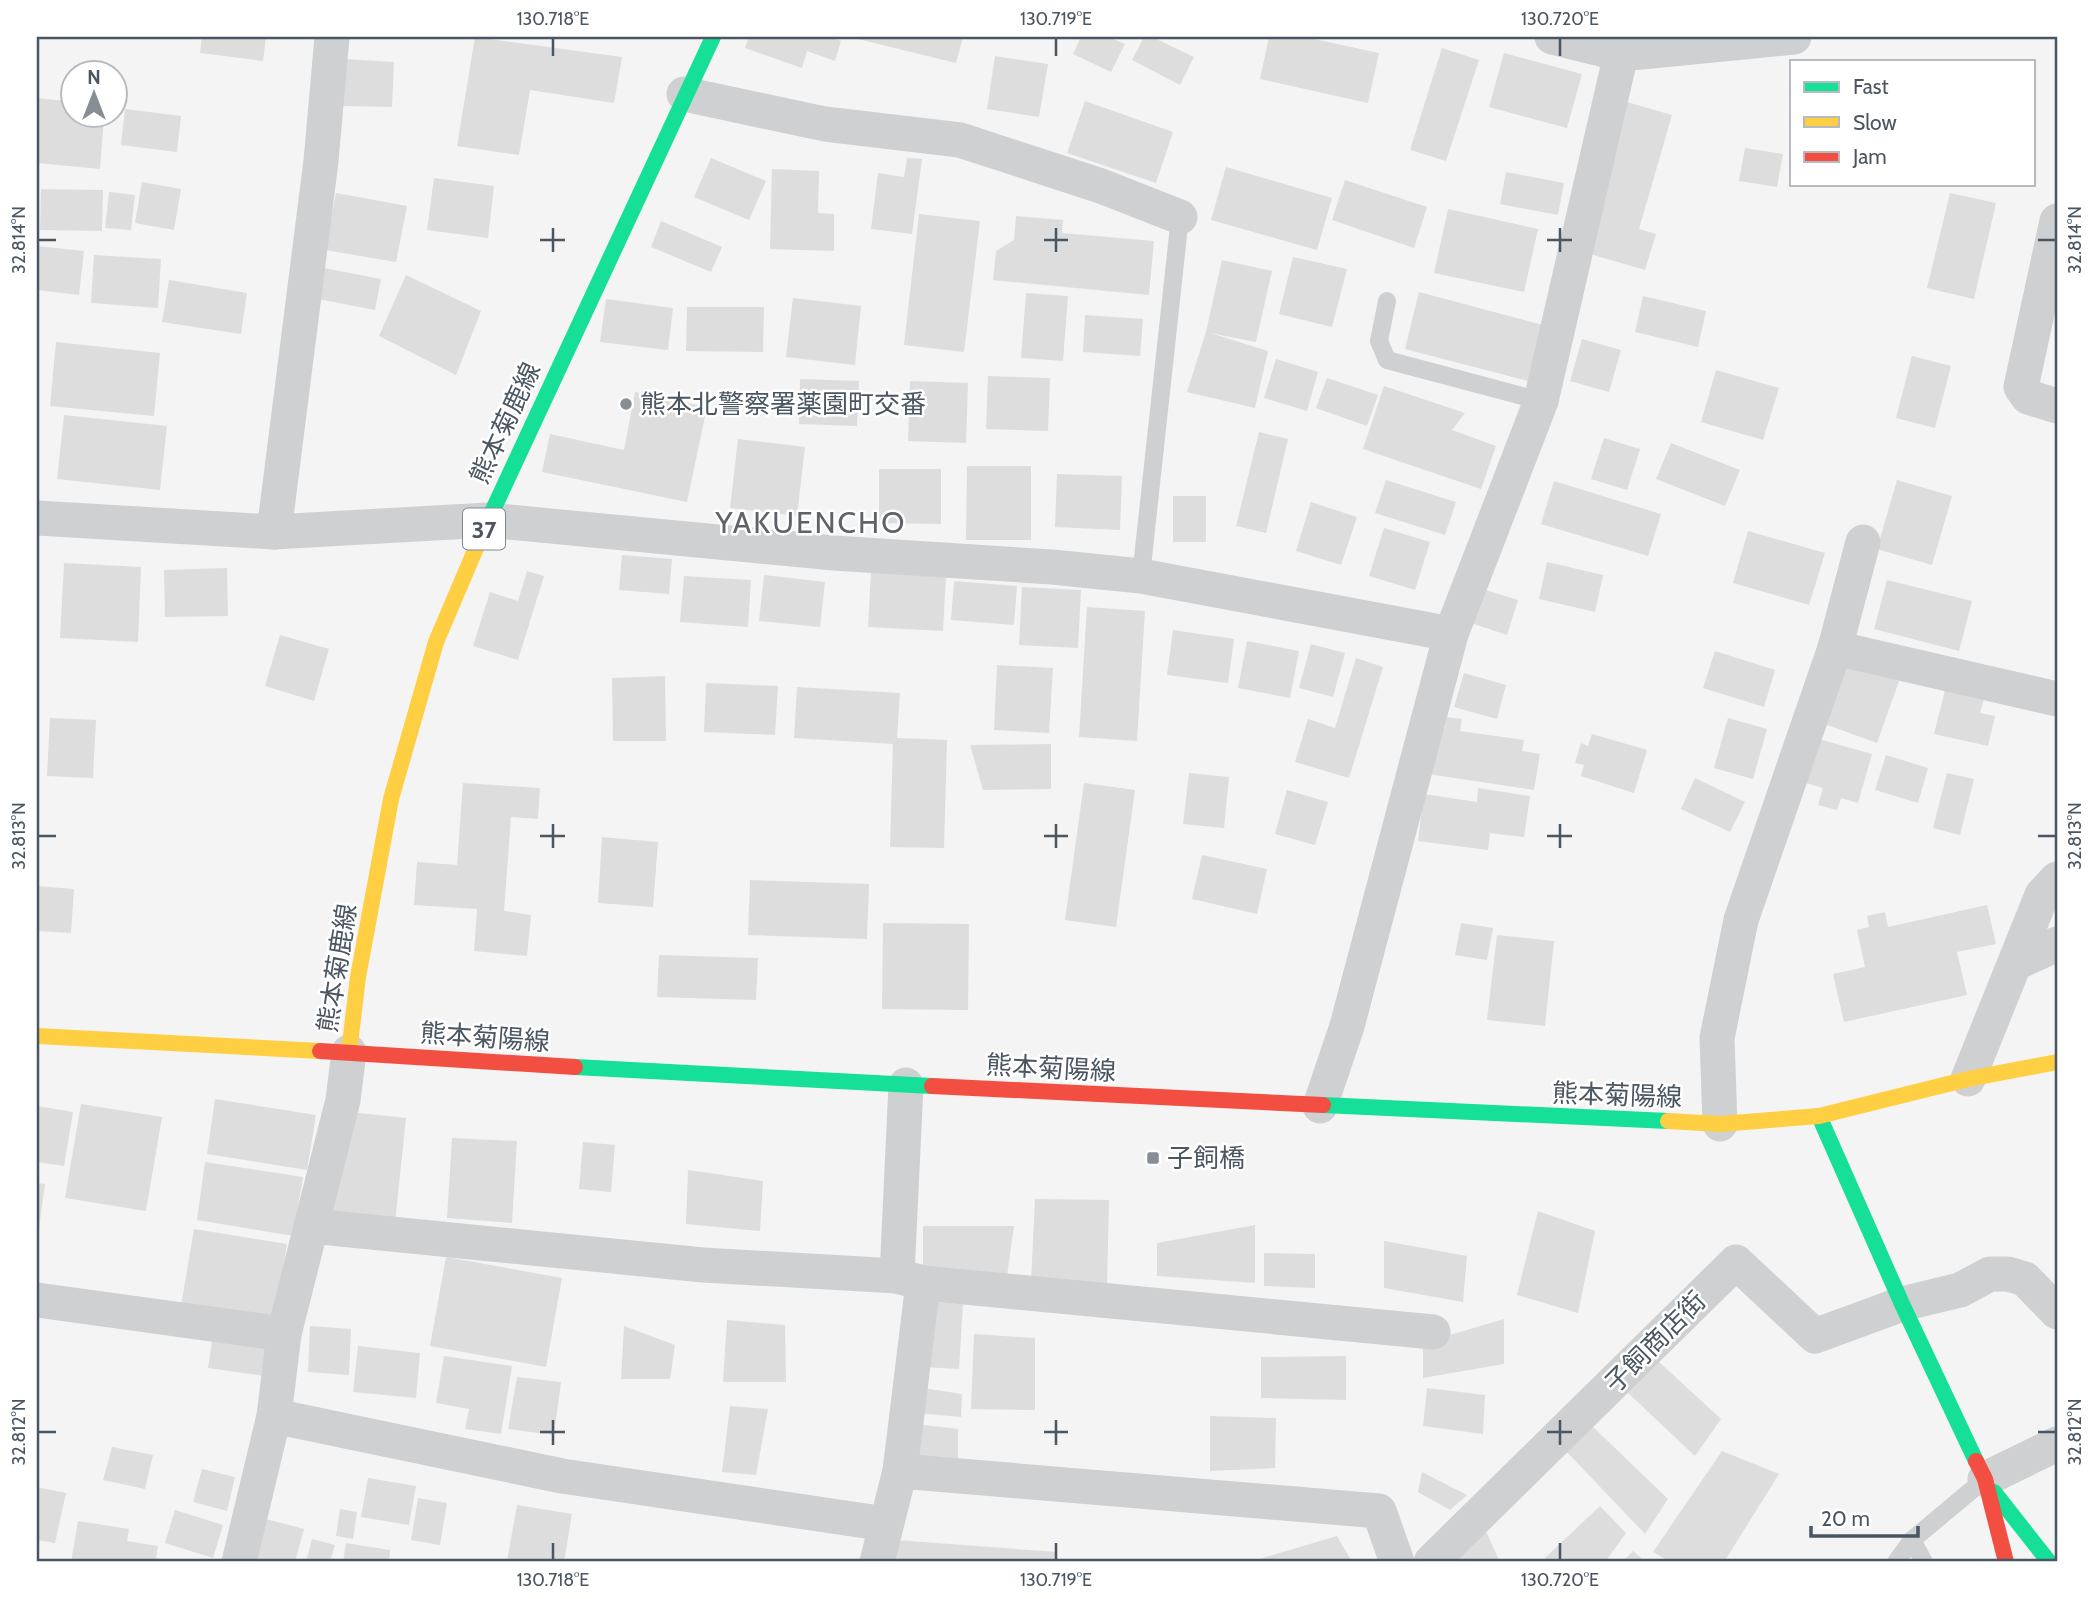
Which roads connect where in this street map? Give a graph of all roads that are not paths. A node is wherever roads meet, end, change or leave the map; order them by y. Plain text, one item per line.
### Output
1 (332, 37) edge
2 (713, 37) edge
3 (1552, 37) edge
4 (1794, 37) edge
5 (1621, 54) junction
6 (684, 94) junction
7 (1181, 217) joint
8 (2057, 221) edge
9 (1387, 301) dead end
10 (1541, 401) junction
11 (2057, 406) edge
12 (37, 518) edge
13 (488, 520) junction
14 (274, 532) junction
15 (1863, 542) dead end
16 (1141, 576) junction
17 (1451, 634) junction
18 (1835, 648) junction
19 (2057, 699) edge
20 (2057, 879) edge
21 (2057, 944) edge
22 (2016, 963) junction
23 (37, 1036) edge
24 (349, 1052) junction
25 (2057, 1062) edge
26 (1968, 1079) junction
27 (906, 1085) junction
28 (1321, 1106) junction
29 (1819, 1116) junction
30 (1720, 1124) junction
31 (311, 1226) junction
32 (910, 1280) junction
33 (37, 1300) edge
34 (1902, 1304) junction
35 (2057, 1312) edge
36 (1433, 1332) dead end
37 (284, 1334) junction
38 (274, 1416) junction
39 (2057, 1444) edge
40 (900, 1471) junction
41 (1985, 1479) junction
42 (886, 1524) junction
43 (1912, 1540) junction
44 (239, 1562) edge
45 (877, 1562) edge
46 (1396, 1562) edge
47 (1431, 1562) edge
48 (1896, 1562) edge
49 (1924, 1562) edge
50 (2006, 1562) edge
51 (2049, 1562) edge

1 - 14 street
2 - 6 main road, 熊本菊鹿線 / 37
3 - 5 street
4 - 5 street
5 - 10 street
6 - 7 street
6 - 13 main road, 熊本菊鹿線 / 37
7 - 16 lane
8 - 11 street
9 - 10 lane
10 - 17 street
12 - 14 street
13 - 14 street
13 - 16 street
13 - 24 main road, 熊本菊鹿線 / 37
15 - 18 street
16 - 17 street
17 - 28 street
18 - 19 street
18 - 30 street
20 - 22 street
21 - 22 street
22 - 26 street
23 - 24 main road, 熊本菊陽線
24 - 27 main road, 熊本菊陽線
24 - 31 street
25 - 26 main road, 熊本菊陽線
26 - 29 main road, 熊本菊陽線
27 - 28 main road, 熊本菊陽線
27 - 32 street
28 - 30 main road, 熊本菊陽線
29 - 30 main road, 熊本菊陽線
29 - 34 main road
31 - 32 street
31 - 37 street
32 - 36 street
32 - 40 street
33 - 37 street
34 - 35 street
34 - 41 main road
34 - 47 street, 子飼商店街
37 - 38 street
38 - 42 street
38 - 44 street
39 - 41 street
40 - 42 street
40 - 46 street
41 - 43 lane
41 - 50 main road
41 - 51 main road
42 - 45 street
43 - 48 lane
43 - 49 lane

